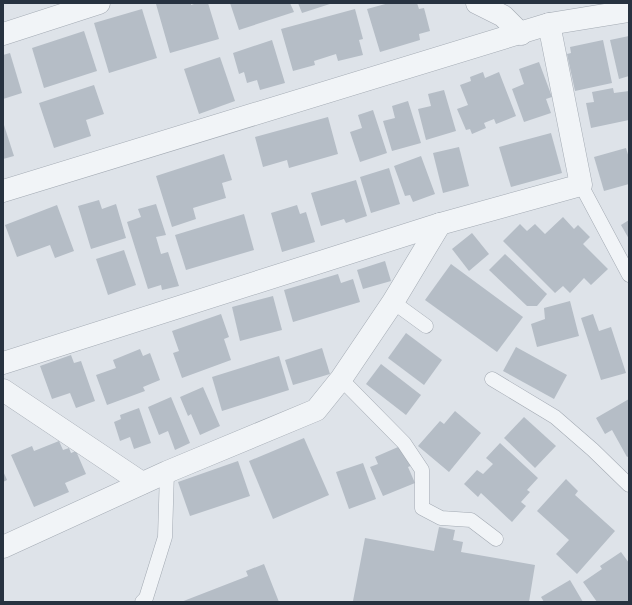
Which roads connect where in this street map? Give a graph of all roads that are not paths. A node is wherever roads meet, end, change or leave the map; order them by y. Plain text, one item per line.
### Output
1 (100, 3) edge
2 (477, 3) edge
3 (629, 11) edge
4 (549, 24) junction
5 (3, 34) edge
6 (521, 34) junction
7 (581, 185) junction
8 (3, 191) edge
9 (440, 224) junction
10 (629, 275) edge
11 (393, 302) junction
12 (426, 326) dead end
13 (3, 363) edge
14 (341, 379) junction
15 (492, 379) dead end
16 (3, 390) edge
17 (167, 472) junction
18 (142, 483) junction
19 (629, 485) edge
20 (496, 540) dead end
21 (3, 547) edge
22 (142, 602) edge

1 - 5 street
2 - 6 street
3 - 4 street
4 - 6 street
4 - 7 street
6 - 8 street
7 - 9 street
7 - 10 lane
9 - 11 street
9 - 13 street
11 - 12 lane
11 - 14 street
14 - 17 street
14 - 20 lane
15 - 19 lane
16 - 18 street
17 - 18 street
17 - 22 lane
18 - 21 street

